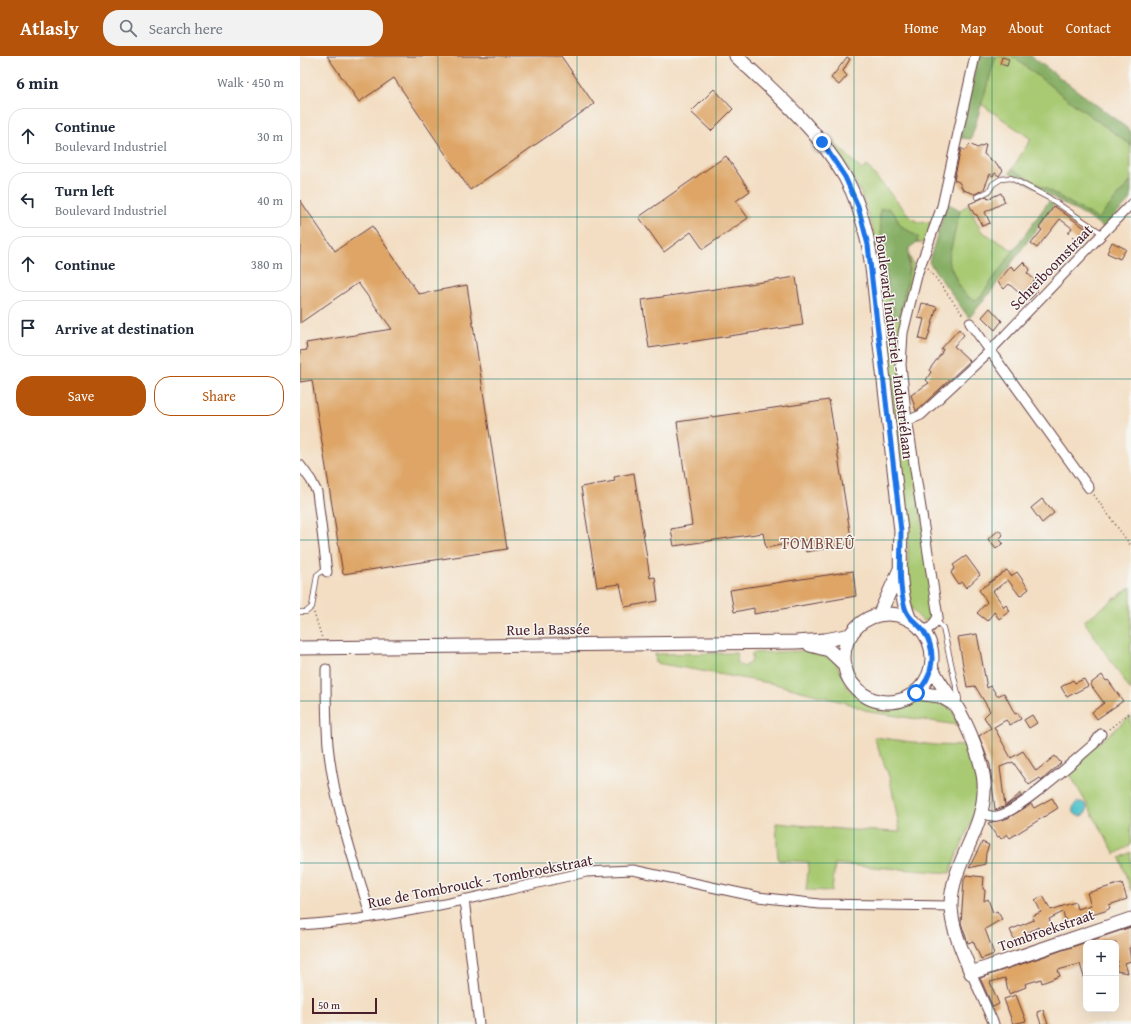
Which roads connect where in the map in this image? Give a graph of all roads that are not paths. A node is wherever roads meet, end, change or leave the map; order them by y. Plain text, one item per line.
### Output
1 (736, 56) edge
2 (975, 56) edge
3 (977, 197) dead end
4 (1131, 204) edge
5 (1103, 234) junction
6 (970, 323) road end
7 (990, 351) junction
8 (907, 421) junction
9 (300, 465) edge
10 (1089, 488) road end
11 (900, 567) junction
12 (326, 570) joint
13 (300, 612) edge
14 (879, 615) junction
15 (910, 620) junction
16 (936, 620) junction
17 (924, 632) junction
18 (851, 635) junction
19 (796, 642) junction
20 (300, 648) edge
21 (845, 665) junction
22 (932, 668) junction
23 (326, 669) dead end
24 (916, 693) junction
25 (956, 705) junction
26 (1101, 734) road end
27 (982, 813) junction
28 (464, 899) junction
29 (951, 906) junction
30 (371, 917) junction
31 (1131, 919) edge
32 (300, 925) edge
33 (971, 973) junction
34 (479, 1024) edge
35 (994, 1024) edge

1 - 11 main road, Boulevard Industriel - Industriélaan
2 - 8 street
3 - 5 lane
4 - 5 street, Schreiboomstraat
5 - 7 street, Schreiboomstraat
6 - 7 street
7 - 8 street, Schreiboomstraat
7 - 10 street
8 - 16 street
9 - 12 street
11 - 14 main road, Boulevard Industriel - Industriélaan
11 - 15 main road, Boulevard Industriel - Industriélaan
12 - 13 lane
14 - 15 main road
14 - 18 main road
15 - 17 main road
16 - 17 street
16 - 25 lane
17 - 22 main road
18 - 19 main road, Rue la Bassée
18 - 21 main road
19 - 20 main road, Rue la Bassée
19 - 21 main road, Rue la Bassée
21 - 24 main road
22 - 24 main road
22 - 25 main road
23 - 30 street
24 - 25 main road
25 - 27 main road
26 - 27 street
27 - 29 main road
28 - 29 street, Rue de Tombrouck - Tombroekstraat
28 - 30 street, Rue de Tombrouck - Tombroekstraat
28 - 34 street
29 - 33 main road
30 - 32 street, Rue de Tombrouck - Tombroekstraat
31 - 33 main road, Tombroekstraat
33 - 35 street

